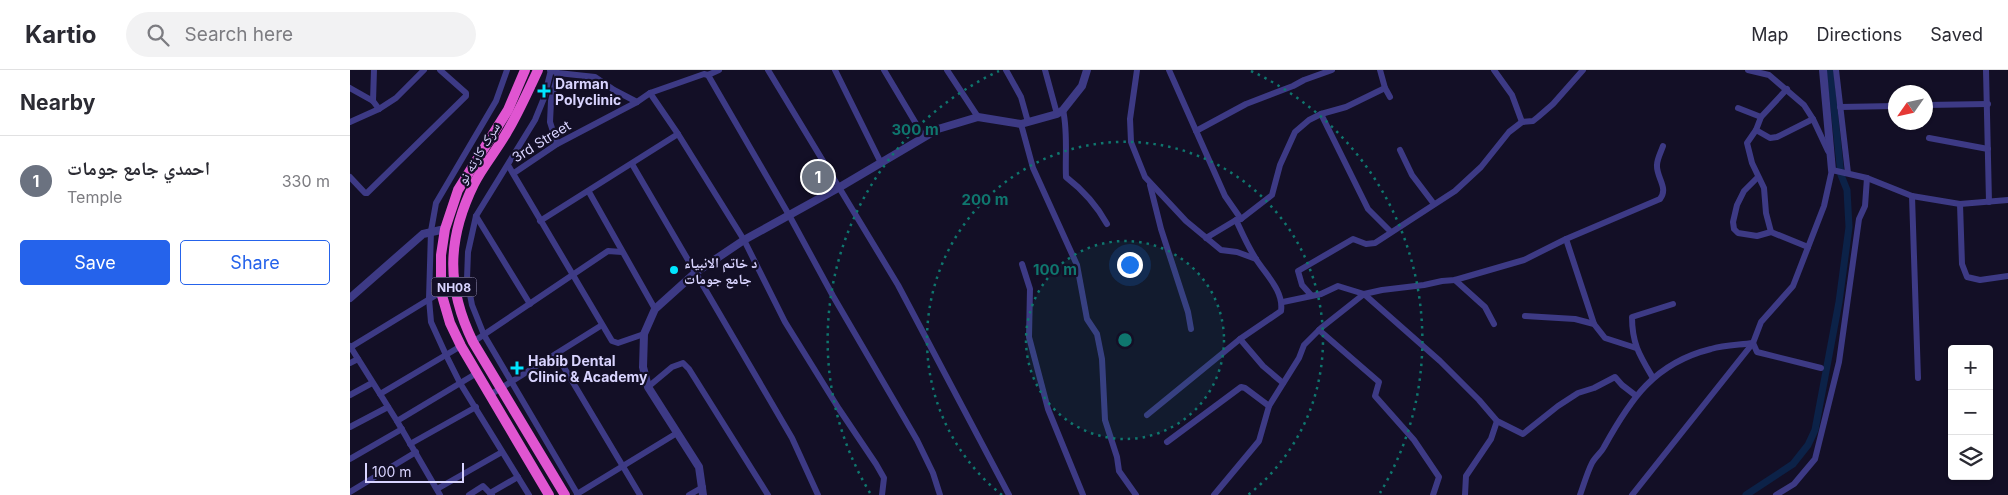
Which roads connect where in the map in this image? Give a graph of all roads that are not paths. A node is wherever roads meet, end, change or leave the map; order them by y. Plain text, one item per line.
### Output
1 (374, 70) edge
2 (424, 70) edge
3 (440, 70) edge
4 (507, 70) edge
5 (526, 70) edge
6 (538, 70) edge
7 (551, 70) edge
8 (719, 70) edge
9 (768, 70) edge
10 (834, 70) edge
11 (884, 70) edge
12 (948, 70) edge
13 (1006, 70) edge
14 (1045, 70) edge
15 (1087, 70) edge
16 (1137, 70) edge
17 (1169, 70) edge
18 (1332, 70) edge
19 (1380, 70) edge
20 (1494, 70) edge
21 (1583, 70) edge
22 (1748, 70) edge
23 (1823, 70) edge
24 (1836, 70) edge
25 (1986, 70) edge
26 (558, 73) junction
27 (708, 75) junction
28 (350, 88) edge
29 (1385, 88) junction
30 (1787, 89) junction
31 (650, 93) junction
32 (1390, 97) dead end
33 (373, 101) junction
34 (637, 102) junction
35 (1988, 104) junction
36 (1933, 105) edge
37 (1888, 106) edge
38 (1840, 107) junction
39 (1738, 108) dead end
40 (379, 109) junction
41 (1060, 112) junction
42 (1321, 114) junction
43 (978, 117) junction
44 (1761, 117) junction
45 (1813, 119) junction
46 (350, 122) edge
47 (1522, 122) junction
48 (1025, 123) junction
49 (1756, 130) junction
50 (1196, 131) junction
51 (678, 134) junction
52 (924, 137) junction
53 (1929, 138) dead end
54 (557, 144) junction
55 (1663, 146) dead end
56 (1988, 149) junction
57 (1400, 150) dead end
58 (1832, 159) junction
59 (881, 163) junction
60 (632, 164) junction
61 (508, 166) junction
62 (1836, 171) junction
63 (514, 173) junction
64 (1848, 173) junction
65 (350, 177) edge
66 (1758, 177) junction
67 (1867, 178) junction
68 (1150, 183) junction
69 (840, 187) junction
70 (589, 192) junction
71 (1912, 196) junction
72 (2008, 200) edge
73 (1989, 202) junction
74 (1434, 204) junction
75 (1960, 204) junction
76 (789, 215) junction
77 (476, 216) junction
78 (1238, 220) junction
79 (540, 221) junction
80 (1107, 224) dead end
81 (444, 229) junction
82 (431, 231) junction
83 (1391, 232) junction
84 (1771, 232) junction
85 (1206, 238) junction
86 (1566, 239) junction
87 (744, 240) junction
88 (1808, 247) junction
89 (622, 252) junction
90 (1256, 259) junction
91 (1022, 264) dead end
92 (695, 273) junction
93 (572, 275) junction
94 (2008, 276) edge
95 (1455, 280) junction
96 (441, 292) junction
97 (1364, 294) junction
98 (1311, 295) junction
99 (350, 298) edge
100 (429, 299) junction
101 (1282, 302) junction
102 (530, 304) junction
103 (1673, 304) dead end
104 (655, 309) junction
105 (1525, 316) dead end
106 (1494, 324) dead end
107 (1594, 324) junction
108 (602, 325) junction
109 (1191, 329) dead end
110 (1319, 330) junction
111 (644, 334) junction
112 (484, 335) junction
113 (1240, 339) junction
114 (473, 342) junction
115 (1753, 343) junction
116 (462, 346) junction
117 (350, 347) edge
118 (1636, 348) junction
119 (556, 354) junction
120 (446, 355) junction
121 (358, 358) junction
122 (350, 363) edge
123 (1821, 368) dead end
124 (477, 373) junction
125 (1653, 378) junction
126 (1918, 378) dead end
127 (512, 382) junction
128 (372, 383) junction
129 (460, 383) junction
130 (1283, 383) junction
131 (648, 387) junction
132 (502, 388) junction
133 (380, 394) junction
134 (350, 395) edge
135 (490, 395) junction
136 (1635, 395) junction
137 (1269, 406) junction
138 (388, 407) junction
139 (476, 407) junction
140 (1147, 415) dead end
141 (397, 421) junction
142 (1497, 421) junction
143 (350, 427) edge
144 (402, 428) junction
145 (677, 432) junction
146 (1166, 442) dead end
147 (410, 444) junction
148 (416, 452) junction
149 (502, 452) junction
150 (350, 459) edge
151 (623, 467) junction
152 (518, 477) junction
153 (703, 491) edge
154 (350, 492) edge
155 (439, 492) edge
156 (491, 494) edge
157 (469, 495) edge
158 (529, 495) edge
159 (550, 495) edge
160 (565, 495) edge
161 (578, 495) edge
162 (640, 495) edge
163 (689, 495) edge
164 (768, 495) edge
165 (818, 495) edge
166 (882, 495) edge
167 (940, 495) edge
168 (1009, 495) edge
169 (1083, 495) edge
170 (1136, 495) edge
171 (1214, 495) edge
172 (1433, 495) edge
173 (1466, 495) edge
174 (1580, 495) edge
175 (1632, 495) edge
176 (1776, 495) edge

1 - 33 street
2 - 40 street
3 - 65 street
4 - 82 street
5 - 81 highway, سرک کارته نو / NH08
6 - 114 highway, سرک کارته نو / NH08
7 - 26 street
7 - 61 street
8 - 27 street, 3rd Street
9 - 69 street
10 - 59 street
11 - 52 street
12 - 43 street
13 - 48 street
14 - 41 street
15 - 41 street
16 - 68 street
17 - 50 street
18 - 50 street
19 - 29 street
20 - 47 street
21 - 47 street
22 - 30 street
23 - 58 street
24 - 38 street
25 - 35 street
26 - 34 street
26 - 54 street
27 - 31 street, 3rd Street
27 - 76 street
28 - 33 street
29 - 32 street
29 - 42 street
30 - 44 street
30 - 45 street
31 - 34 street, 3rd Street
31 - 51 street
33 - 40 street
34 - 54 street, 3rd Street
35 - 36 street
35 - 56 street
37 - 38 street
38 - 64 street
39 - 44 street
40 - 46 street
41 - 48 street
41 - 80 street
42 - 78 street
42 - 83 street
43 - 48 street
43 - 52 street
44 - 49 street
45 - 49 street
45 - 58 street
47 - 74 street
48 - 170 street
49 - 66 street
50 - 78 street
51 - 60 street
51 - 87 street
52 - 59 street
53 - 56 street
54 - 63 street, 3rd Street
55 - 86 street
56 - 73 street
57 - 74 street
58 - 62 street
59 - 69 street
60 - 70 street
60 - 92 street
61 - 63 street
61 - 77 street
62 - 64 street
62 - 88 street
63 - 79 street
64 - 67 street
66 - 84 street
66 - 84 street
67 - 71 street
67 - 176 street
68 - 85 street
68 - 109 street
69 - 76 street
69 - 168 street
70 - 79 street
70 - 89 street
71 - 75 street
71 - 126 street
72 - 73 street
73 - 75 street
74 - 83 street
75 - 94 street
76 - 87 street
76 - 167 street
77 - 102 street
77 - 112 street
78 - 85 street
78 - 90 street
79 - 93 street
81 - 82 street
81 - 96 highway, سرک کارته نو / NH08
82 - 99 street
82 - 100 street
83 - 98 street
84 - 88 street
85 - 90 street
86 - 95 street
86 - 107 street
87 - 92 street
87 - 166 street
88 - 115 street
89 - 93 street
89 - 104 street
90 - 101 street
91 - 169 street
92 - 104 street
92 - 165 street
93 - 102 street
93 - 108 street
95 - 97 street
95 - 106 street
96 - 100 street
96 - 116 highway, سرک کارته نو / NH08
97 - 98 street
97 - 110 street
97 - 142 street
98 - 101 street
100 - 117 street
100 - 120 street
101 - 113 street
102 - 112 street
103 - 118 street
104 - 111 street
105 - 107 street
107 - 118 street
108 - 111 street
108 - 119 street
110 - 130 street
110 - 172 street
111 - 131 street
112 - 114 street
112 - 127 street
113 - 130 street
113 - 140 street
114 - 132 highway, سرک کارته نو / NH08
115 - 123 street
115 - 125 street
115 - 175 street
116 - 120 street
116 - 124 highway, سرک کارته نو / NH08
117 - 121 street
118 - 125 street
119 - 127 street
119 - 151 street
120 - 129 street
120 - 133 street
121 - 122 street
121 - 128 street
124 - 129 street
124 - 135 highway, سرک کارته نو / NH08
125 - 136 street
127 - 132 street
127 - 161 street
128 - 133 street
128 - 134 street
129 - 139 street
129 - 141 street
130 - 137 street
131 - 145 street
131 - 164 street
132 - 135 street
132 - 160 highway, سرک کارته نو / NH08
133 - 138 street
135 - 159 highway, سرک کارته نو / NH08
136 - 142 street
136 - 174 street
137 - 146 street
137 - 171 street
138 - 141 street
138 - 143 street
139 - 147 street
139 - 149 street
141 - 144 street
142 - 173 street
144 - 147 street
144 - 150 street
145 - 151 street
145 - 153 street
147 - 148 street
148 - 154 street
148 - 155 street
149 - 152 street
149 - 155 street
151 - 161 street
151 - 162 street
152 - 156 street
152 - 158 street
153 - 163 street
156 - 157 street

